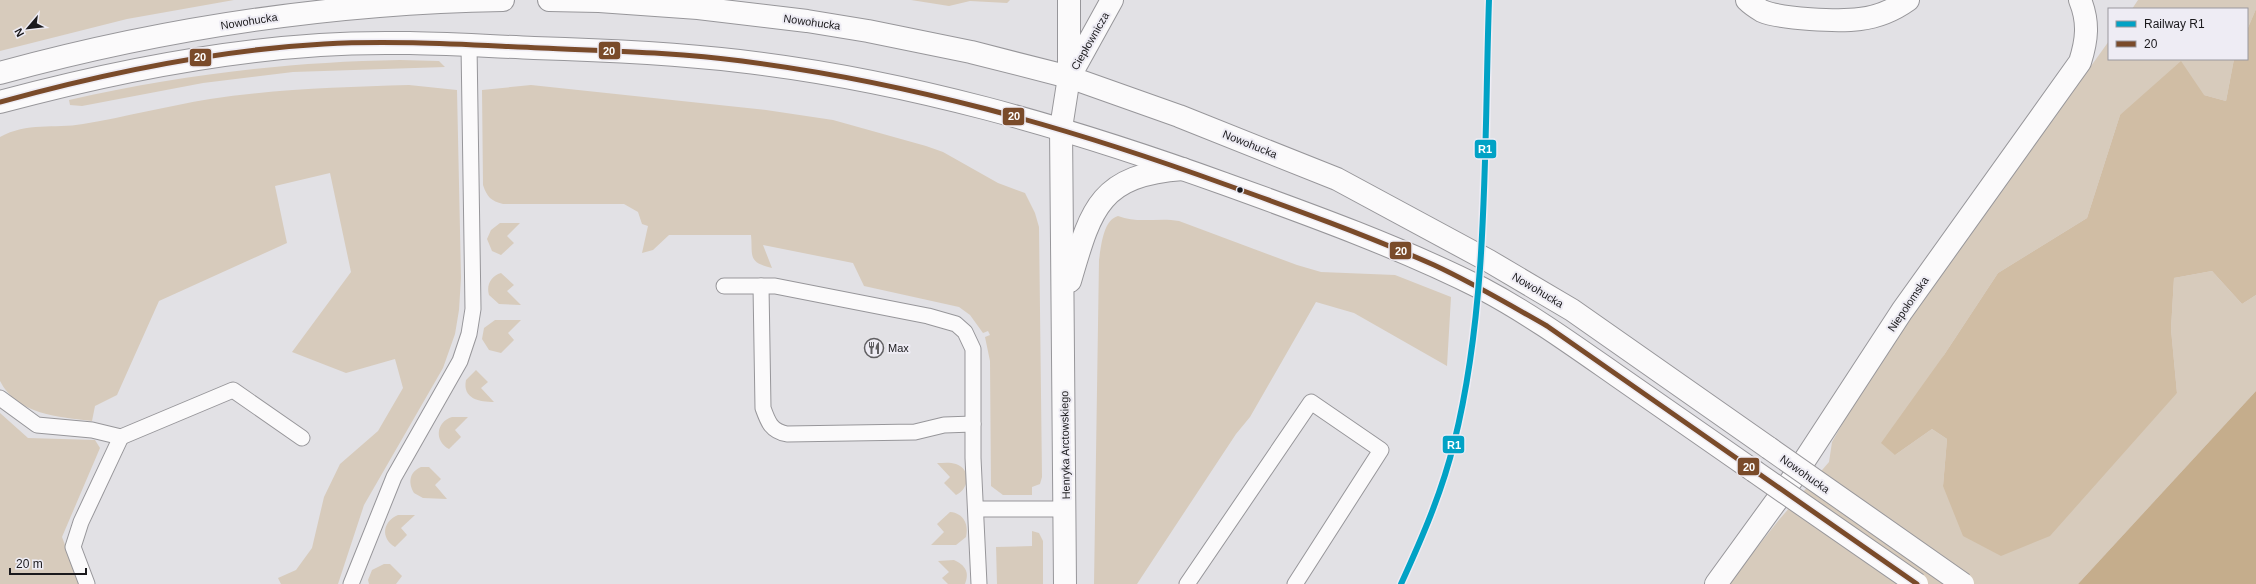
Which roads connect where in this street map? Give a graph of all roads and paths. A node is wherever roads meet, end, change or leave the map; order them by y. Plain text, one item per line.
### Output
1 (503, 0) edge
2 (549, 0) edge
3 (1069, 0) edge
4 (1112, 0) edge
5 (1747, 0) edge
6 (1908, 0) edge
7 (2083, 10) edge
8 (469, 45) junction
9 (0, 73) edge
10 (1069, 77) junction
11 (0, 102) edge
12 (1061, 128) junction
13 (1183, 169) junction
14 (724, 286) dead end
15 (761, 286) junction
16 (1063, 305) junction
17 (0, 398) edge
18 (973, 424) junction
19 (121, 437) junction
20 (302, 438) dead end
21 (976, 509) junction
22 (1066, 509) junction
23 (88, 584) edge
24 (351, 584) edge
25 (979, 584) edge
26 (1065, 584) edge
27 (1187, 584) edge
28 (1295, 584) edge
29 (1716, 584) edge
30 (1917, 584) edge
31 (1963, 584) edge

1 - 9 main road, Nowohucka
2 - 10 main road, Nowohucka
3 - 10 main road, Ciepłownicza
4 - 10 main road, Ciepłownicza
5 - 6 main road
7 - 29 main road, Niepołomska
8 - 11 main road
8 - 12 main road
8 - 24 lane
10 - 12 main road
10 - 31 main road, Nowohucka, bridge
12 - 13 main road
12 - 16 main road, Henryka Arctowskiego
13 - 16 main road, Henryka Arctowskiego
13 - 30 main road, bridge
14 - 15 lane
15 - 18 lane
15 - 18 lane
16 - 22 main road, Henryka Arctowskiego
17 - 19 lane
18 - 21 lane
19 - 20 lane
19 - 23 lane
21 - 22 lane
21 - 25 lane
22 - 26 main road, Henryka Arctowskiego
27 - 28 lane

